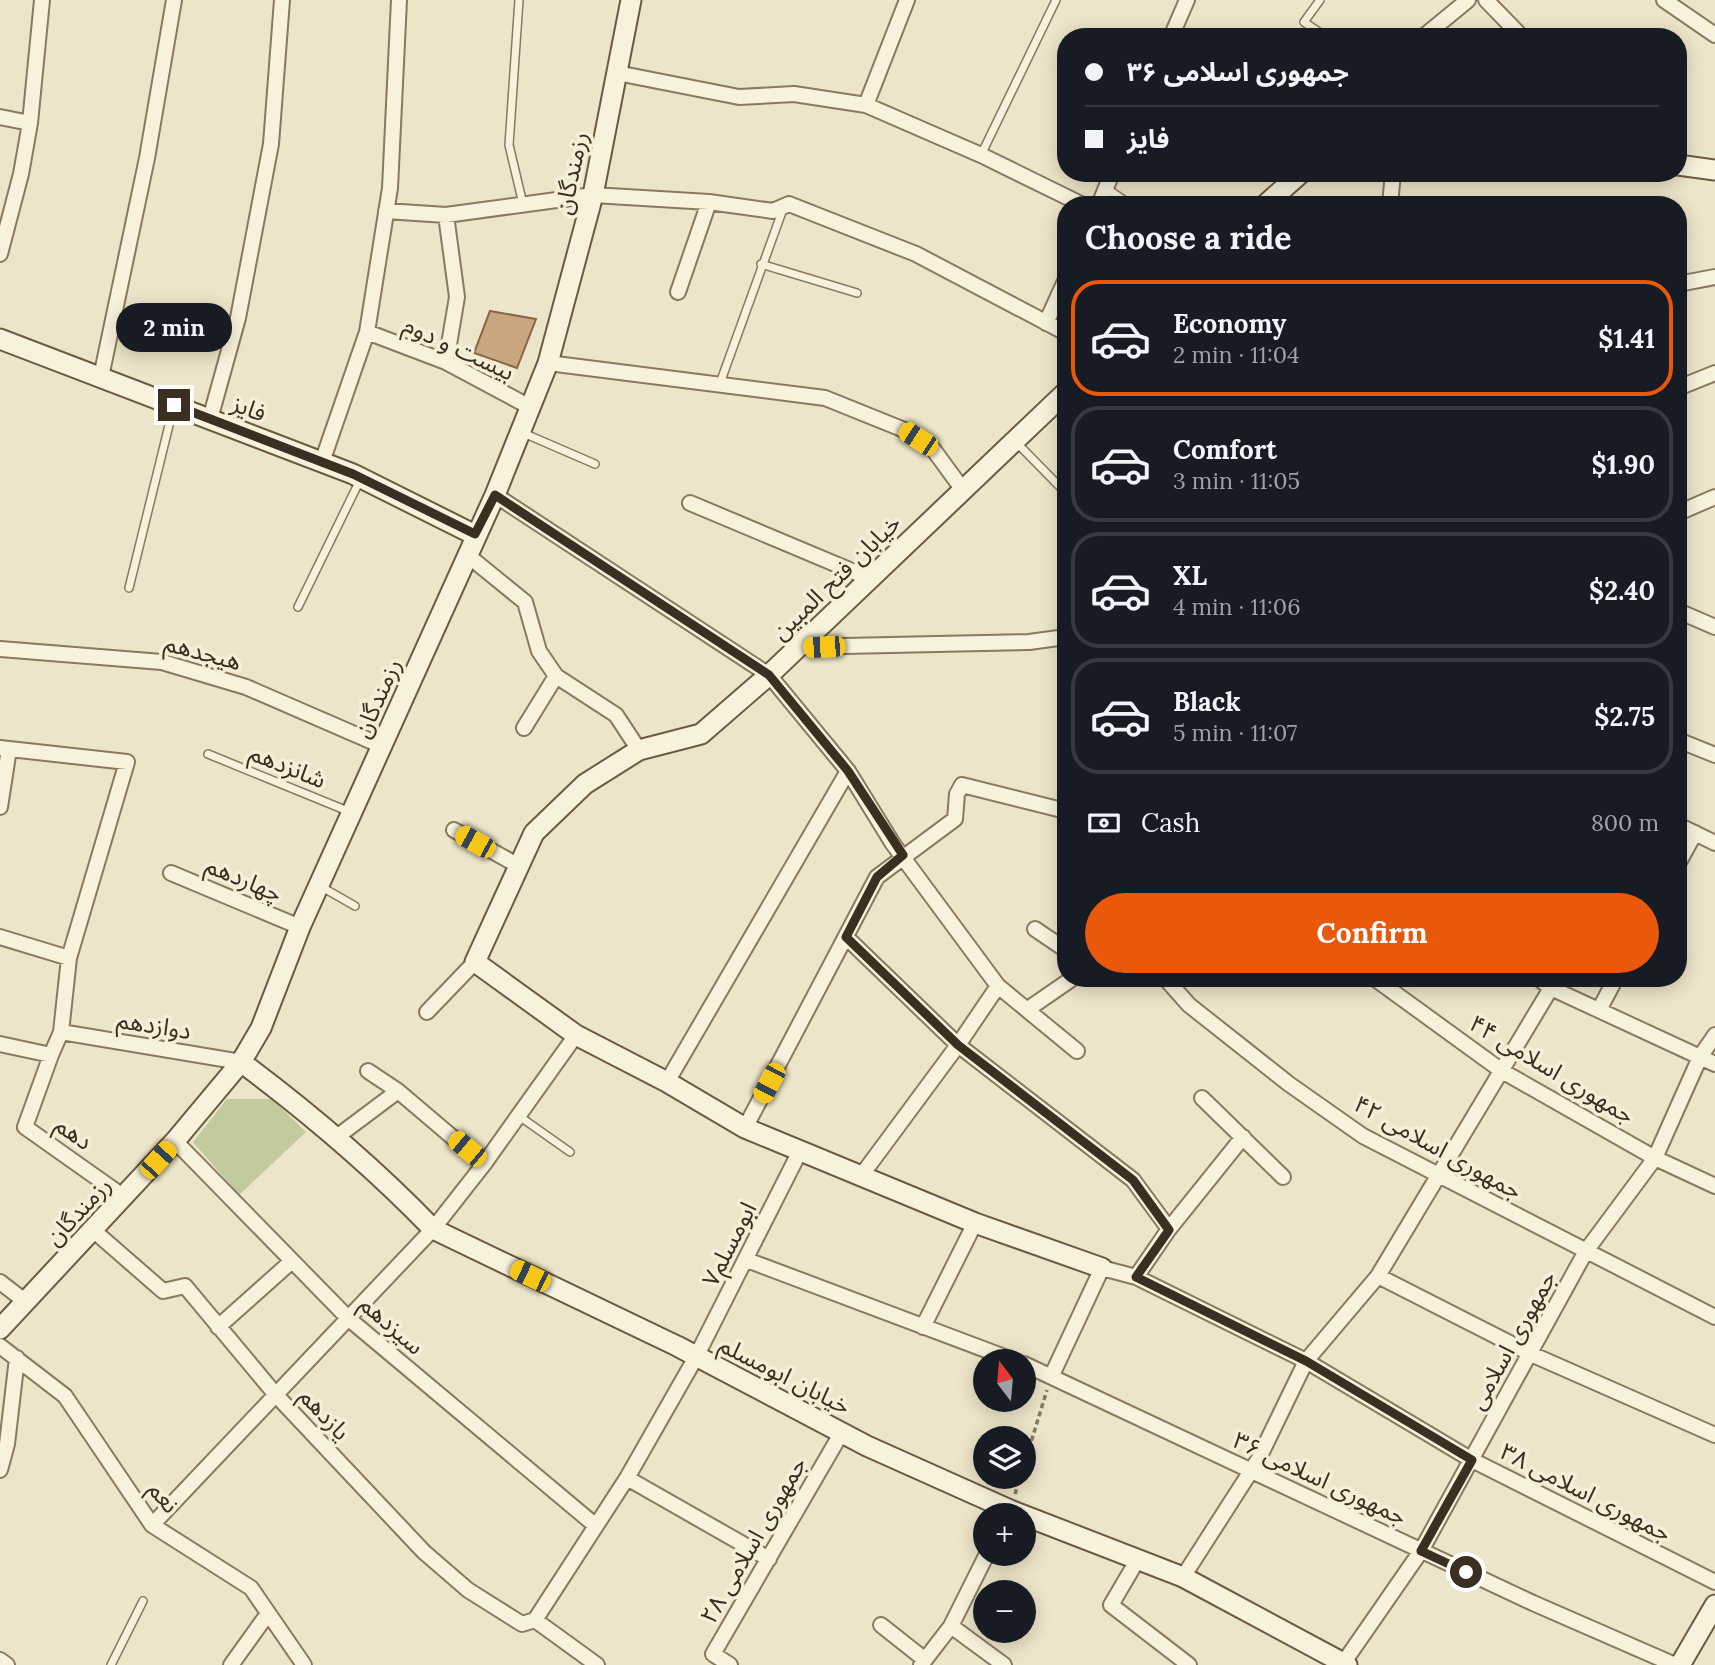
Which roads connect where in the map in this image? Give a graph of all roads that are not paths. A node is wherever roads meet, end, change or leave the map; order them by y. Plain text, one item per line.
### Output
1 (42, 0) edge
2 (174, 0) edge
3 (282, 0) edge
4 (399, 0) edge
5 (519, 0) edge
6 (631, 0) edge
7 (907, 0) edge
8 (1056, 0) edge
9 (1187, 0) edge
10 (1320, 0) edge
11 (1468, 0) edge
12 (1486, 0) edge
13 (1664, 0) edge
14 (1175, 28) edge
15 (1312, 28) edge
16 (1434, 28) edge
17 (1513, 28) edge
18 (1715, 35) edge
19 (617, 73) junction
20 (866, 105) junction
21 (0, 117) edge
22 (30, 123) junction
23 (981, 155) junction
24 (1687, 166) edge
25 (1715, 170) edge
26 (1108, 182) edge
27 (1291, 182) edge
28 (1106, 188) junction
29 (593, 195) junction
30 (1065, 196) edge
31 (1102, 196) edge
32 (1118, 196) edge
33 (1275, 196) edge
34 (709, 202) junction
35 (523, 205) junction
36 (784, 206) junction
37 (386, 211) junction
38 (446, 215) junction
39 (0, 254) edge
40 (761, 264) junction
41 (1715, 277) edge
42 (1687, 282) edge
43 (678, 292) dead end
44 (857, 293) dead end
45 (1057, 299) edge
46 (1046, 323) junction
47 (1057, 328) edge
48 (367, 332) junction
49 (0, 339) edge
50 (446, 362) junction
51 (548, 363) junction
52 (1715, 373) edge
53 (101, 377) junction
54 (1687, 384) edge
55 (719, 386) junction
56 (1057, 401) edge
57 (174, 405) junction
58 (530, 407) junction
59 (210, 419) junction
60 (520, 432) junction
61 (1015, 441) junction
62 (322, 462) junction
63 (595, 464) dead end
64 (361, 478) junction
65 (1057, 484) edge
66 (963, 490) junction
67 (495, 495) junction
68 (1715, 497) edge
69 (690, 503) dead end
70 (1687, 509) edge
71 (475, 534) junction
72 (466, 554) junction
73 (871, 579) junction
74 (129, 588) dead end
75 (298, 607) dead end
76 (1687, 615) edge
77 (1715, 627) edge
78 (1057, 638) edge
79 (798, 648) junction
80 (0, 649) edge
81 (769, 675) junction
82 (556, 676) junction
83 (524, 728) dead end
84 (1687, 744) edge
85 (382, 746) junction
86 (4, 749) edge
87 (639, 750) junction
88 (208, 754) dead end
89 (1715, 755) edge
90 (848, 771) junction
91 (0, 807) edge
92 (1057, 809) edge
93 (354, 814) junction
94 (1687, 829) edge
95 (454, 830) dead end
96 (1695, 833) junction
97 (1715, 843) edge
98 (1687, 848) edge
99 (903, 855) junction
100 (519, 866) junction
101 (171, 873) dead end
102 (319, 886) junction
103 (355, 906) dead end
104 (300, 927) junction
105 (1035, 929) dead end
106 (0, 937) edge
107 (846, 937) junction
108 (1057, 944) edge
109 (69, 958) junction
110 (475, 962) junction
111 (998, 986) junction
112 (1060, 987) edge
113 (1173, 987) edge
114 (1386, 987) edge
115 (1611, 987) edge
116 (1551, 988) joint
117 (1028, 1009) junction
118 (1599, 1010) junction
119 (427, 1012) dead end
120 (61, 1032) junction
121 (576, 1035) junction
122 (1715, 1035) edge
123 (0, 1044) edge
124 (958, 1045) junction
125 (1077, 1051) dead end
126 (51, 1055) junction
127 (1700, 1057) junction
128 (241, 1062) junction
129 (1715, 1064) edge
130 (368, 1071) dead end
131 (1502, 1071) junction
132 (667, 1082) junction
133 (398, 1091) junction
134 (1202, 1098) dead end
135 (519, 1116) junction
136 (745, 1128) junction
137 (1243, 1137) junction
138 (334, 1139) junction
139 (175, 1141) junction
140 (800, 1151) junction
141 (570, 1152) dead end
142 (1655, 1158) junction
143 (484, 1164) junction
144 (861, 1176) junction
145 (1439, 1176) junction
146 (1283, 1177) dead end
147 (1715, 1186) edge
148 (124, 1197) junction
149 (975, 1223) junction
150 (433, 1229) junction
151 (93, 1230) junction
152 (1169, 1230) junction
153 (1586, 1251) junction
154 (292, 1261) junction
155 (747, 1261) junction
156 (1102, 1268) junction
157 (1378, 1276) junction
158 (1136, 1277) junction
159 (0, 1282) edge
160 (26, 1302) junction
161 (1715, 1317) edge
162 (349, 1320) junction
163 (218, 1327) junction
164 (923, 1327) junction
165 (0, 1329) edge
166 (0, 1346) edge
167 (983, 1349) edge
168 (1531, 1354) junction
169 (696, 1357) junction
170 (17, 1358) junction
171 (1306, 1361) junction
172 (1036, 1369) edge
173 (1052, 1375) junction
174 (276, 1395) junction
175 (842, 1432) junction
176 (1715, 1435) edge
177 (1472, 1460) junction
178 (0, 1470) edge
179 (1250, 1471) junction
180 (627, 1478) junction
181 (987, 1503) edge
182 (1036, 1523) edge
183 (152, 1525) junction
184 (596, 1526) junction
185 (1421, 1551) junction
186 (769, 1559) junction
187 (1138, 1559) junction
188 (981, 1566) edge
189 (1183, 1577) junction
190 (1715, 1582) edge
191 (143, 1601) dead end
192 (1715, 1605) edge
193 (267, 1615) junction
194 (535, 1620) junction
195 (881, 1625) dead end
196 (951, 1626) junction
197 (0, 1660) edge
198 (710, 1660) edge
199 (922, 1662) edge
200 (1344, 1664) edge
201 (7, 1665) edge
202 (111, 1665) edge
203 (232, 1665) edge
204 (304, 1665) edge
205 (597, 1665) edge
206 (730, 1665) edge
207 (1004, 1665) edge
208 (1189, 1665) edge
209 (1675, 1665) edge
210 (1680, 1665) edge

1 - 22 street
2 - 53 street
3 - 59 street
4 - 37 street
5 - 35 lane
6 - 19 street, رزمندگان
7 - 20 street
8 - 23 lane
9 - 14 street
10 - 15 lane
11 - 16 street
12 - 17 street
13 - 18 street
19 - 20 street
19 - 29 street, رزمندگان
20 - 23 street
21 - 22 street
22 - 39 street
23 - 30 street
24 - 25 street
26 - 28 street
27 - 33 street
28 - 31 street
28 - 32 lane
29 - 34 street
29 - 35 street
29 - 51 street, رزمندگان
34 - 36 street
34 - 43 street
35 - 38 street
36 - 40 lane
36 - 46 street
37 - 38 street
37 - 48 street
38 - 50 street
40 - 44 lane
40 - 55 lane
41 - 42 street
45 - 46 street
46 - 47 street
48 - 50 street, بیست و دوم
48 - 62 street
49 - 53 street, فایز
50 - 58 street, بیست و دوم
51 - 55 street
51 - 58 street, رزمندگان
52 - 54 street
53 - 57 street, فایز
55 - 66 street
56 - 61 street, خیابان فتح المبین
57 - 59 street, فایز
57 - 74 lane
58 - 60 street, رزمندگان
59 - 62 street, فایز
60 - 63 lane
60 - 67 street, رزمندگان
61 - 65 lane
61 - 66 street, خیابان فتح المبین
62 - 64 street, فایز
64 - 71 street, فایز
64 - 75 lane
66 - 73 street, خیابان فتح المبین
67 - 71 street, رزمندگان
67 - 81 street
68 - 70 street
69 - 73 street
71 - 72 street, رزمندگان
72 - 82 street
72 - 85 street, رزمندگان
73 - 79 street, خیابان فتح المبین
76 - 77 street
78 - 79 street
79 - 81 street, خیابان فتح المبین
80 - 85 street, هیجدهم
81 - 87 street, خیابان فتح المبین
81 - 90 street
82 - 83 street
82 - 87 street
84 - 89 street
85 - 93 street, رزمندگان
86 - 91 street
86 - 109 street
87 - 100 street, خیابان فتح المبین
88 - 93 lane, شانزدهم
90 - 99 street
90 - 132 street
92 - 99 street
93 - 102 street, رزمندگان
94 - 96 street
95 - 100 street
96 - 97 street
96 - 98 street
99 - 107 street
99 - 111 street
100 - 110 street, خیابان فتح المبین
101 - 104 street, چهاردهم
102 - 103 lane
102 - 104 street, رزمندگان
104 - 128 street, رزمندگان
105 - 108 street
106 - 109 street
107 - 124 street
107 - 136 street
109 - 120 street
110 - 119 street
110 - 121 street
111 - 117 street
111 - 124 street
112 - 117 street
113 - 145 street, جمهوری اسلامی ۴۲
114 - 131 street, جمهوری اسلامی ۴۴
115 - 118 street
116 - 118 street
116 - 131 street
117 - 125 street
118 - 127 street
120 - 126 street
120 - 128 street, دوازدهم
121 - 132 street
121 - 135 street
122 - 127 street, جمهوری اسلامی
123 - 126 street
124 - 144 street
124 - 152 street
126 - 148 street, دهم
127 - 129 street
127 - 142 street, جمهوری اسلامی
128 - 138 street, خیابان ابومسلم
128 - 139 street, رزمندگان
130 - 133 street
131 - 142 street, جمهوری اسلامی ۴۴
131 - 145 street
132 - 136 street
133 - 138 street
133 - 143 street
134 - 137 street
135 - 141 lane
135 - 143 street
136 - 140 street
137 - 146 street
137 - 152 street
138 - 150 street, خیابان ابومسلم
139 - 148 street, رزمندگان
139 - 154 street, سیزدهم
140 - 144 street
140 - 155 street, ابومسلم۷
142 - 147 street, جمهوری اسلامی ۴۴
142 - 153 street, جمهوری اسلامی
143 - 150 street
144 - 149 street
145 - 153 street, جمهوری اسلامی ۴۲
145 - 157 street
148 - 151 street, رزمندگان
149 - 156 street
149 - 164 street
150 - 162 street
150 - 169 street, خیابان ابومسلم
151 - 160 street, رزمندگان
151 - 163 street, یازدهم
152 - 158 street
153 - 161 street, جمهوری اسلامی ۴۲
153 - 168 street, جمهوری اسلامی
154 - 162 street, سیزدهم
154 - 163 street
155 - 164 street
155 - 169 street, ابومسلم۷
156 - 158 street, جمهوری اسلامی ۳۸
156 - 173 street
157 - 168 street
157 - 171 street
158 - 171 street, جمهوری اسلامی ۳۸
159 - 160 street
160 - 165 street, رزمندگان
162 - 174 street
162 - 184 street, سیزدهم
163 - 174 street, یازدهم
164 - 167 street
166 - 170 street, نعم
168 - 176 street
168 - 177 street, جمهوری اسلامی
169 - 175 street, خیابان ابومسلم
169 - 180 street, ابومسلم۷
170 - 178 street
170 - 183 street, نعم
171 - 177 street, جمهوری اسلامی ۳۸
171 - 179 street
172 - 173 street, جمهوری اسلامی ۳۶
173 - 179 street, جمهوری اسلامی ۳۶
174 - 183 street
174 - 194 street, یازدهم
175 - 181 street, خیابان ابومسلم
175 - 186 street, جمهوری اسلامی ۲۸
177 - 185 street, جمهوری اسلامی
177 - 190 street, جمهوری اسلامی ۳۸
179 - 185 street, جمهوری اسلامی ۳۶
179 - 189 street
180 - 184 street, ابومسلم۷
180 - 186 street
182 - 187 street, خیابان ابومسلم
183 - 193 street, نعم
184 - 194 street, ابومسلم۷
185 - 200 street, جمهوری اسلامی
185 - 209 street, جمهوری اسلامی ۳۶
186 - 198 street, جمهوری اسلامی ۲۸
187 - 189 street, خیابان ابومسلم
187 - 208 street
188 - 196 street
189 - 200 street, خیابان ابومسلم
191 - 202 lane
192 - 210 street
193 - 203 street
193 - 204 street, نعم
194 - 205 street
195 - 199 street
196 - 199 street
196 - 207 street
197 - 201 street
198 - 206 street, جمهوری اسلامی ۲۸

